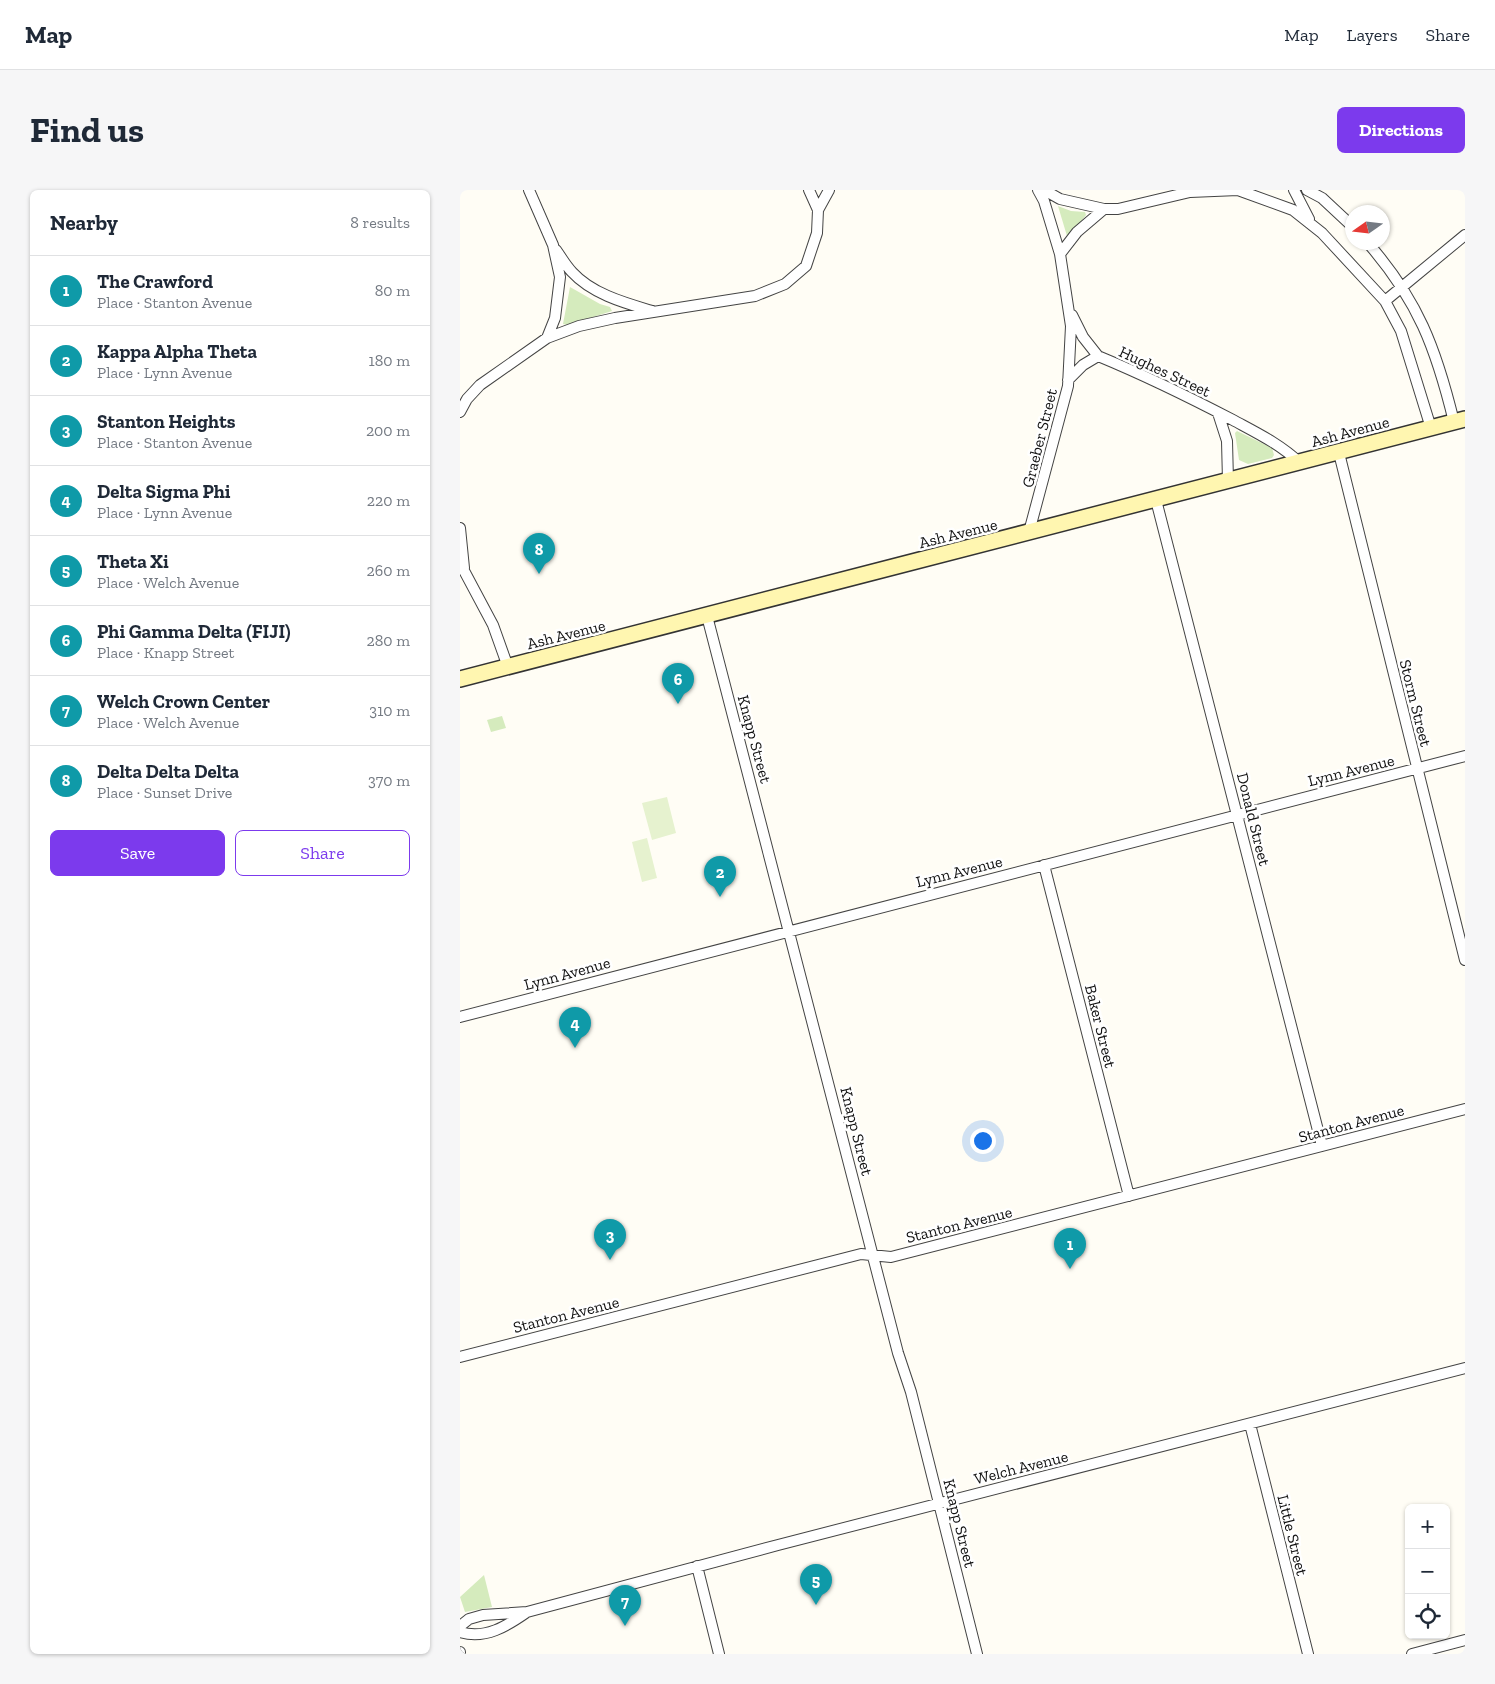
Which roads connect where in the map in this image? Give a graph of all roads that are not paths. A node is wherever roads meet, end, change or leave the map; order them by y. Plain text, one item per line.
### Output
1 (529, 190) edge
2 (809, 190) edge
3 (829, 190) edge
4 (1038, 190) edge
5 (1044, 190) edge
6 (1294, 190) edge
7 (1307, 190) edge
8 (1104, 209) junction
9 (818, 210) junction
10 (1345, 219) edge
11 (1314, 226) junction
12 (1465, 235) edge
13 (552, 245) junction
14 (1373, 250) edge
15 (1060, 254) junction
16 (1403, 287) junction
17 (1385, 301) junction
18 (1069, 310) junction
19 (657, 313) junction
20 (547, 338) junction
21 (1098, 356) junction
22 (1068, 380) junction
23 (460, 412) edge
24 (1218, 413) junction
25 (1460, 420) edge
26 (1431, 428) junction
27 (1339, 453) junction
28 (1300, 462) junction
29 (1228, 481) junction
30 (1156, 500) junction
31 (460, 528) edge
32 (1030, 532) junction
33 (462, 566) edge
34 (707, 616) junction
35 (508, 666) junction
36 (460, 679) edge
37 (1465, 756) edge
38 (1417, 768) junction
39 (1237, 814) junction
40 (1044, 864) junction
41 (790, 929) junction
42 (1465, 960) edge
43 (460, 1017) edge
44 (1465, 1109) edge
45 (1322, 1146) junction
46 (1129, 1196) junction
47 (873, 1254) junction
48 (460, 1357) edge
49 (1465, 1368) edge
50 (1250, 1424) junction
51 (940, 1503) junction
52 (697, 1566) junction
53 (527, 1612) junction
54 (460, 1626) edge
55 (460, 1632) edge
56 (1465, 1640) edge
57 (719, 1654) edge
58 (977, 1654) edge
59 (1308, 1654) edge
60 (1412, 1654) edge

1 - 13 street
2 - 9 street
3 - 9 street
4 - 15 street
5 - 8 street
6 - 11 street
7 - 10 street
8 - 11 street
8 - 15 street
9 - 19 street
11 - 17 street
12 - 16 street
13 - 19 street
13 - 20 street
14 - 16 street
15 - 18 street
16 - 17 street
16 - 25 street
17 - 26 street
18 - 21 street
18 - 22 street, Graeber Street
19 - 20 street
20 - 23 street
21 - 22 street
21 - 24 street, Hughes Street
22 - 32 street, Graeber Street
24 - 28 street, Hughes Street
24 - 29 street, Hughes Street
25 - 26 street, Ash Avenue
26 - 27 street, Ash Avenue
27 - 28 street, Ash Avenue
27 - 38 street, Storm Street
28 - 29 street, Ash Avenue
29 - 30 street, Ash Avenue
30 - 32 street, Ash Avenue
30 - 39 street, Donald Street
31 - 33 street
32 - 34 street, Ash Avenue
33 - 35 street
34 - 35 street, Ash Avenue
34 - 41 street, Knapp Street
35 - 36 street, Ash Avenue
37 - 38 street, Lynn Avenue
38 - 39 street, Lynn Avenue
38 - 42 street, Storm Street
39 - 40 street, Lynn Avenue
39 - 45 street, Donald Street
40 - 41 street, Lynn Avenue
40 - 46 street, Baker Street
41 - 43 street, Lynn Avenue
41 - 47 street, Knapp Street
44 - 45 street, Stanton Avenue
45 - 46 street, Stanton Avenue
46 - 47 street, Stanton Avenue
47 - 48 street, Stanton Avenue
47 - 51 street, Knapp Street
49 - 50 street, Welch Avenue
50 - 51 street, Welch Avenue
50 - 59 street, Little Street
51 - 52 street, Welch Avenue
51 - 58 street, Knapp Street
52 - 53 street, Welch Avenue
52 - 57 street
53 - 54 street, Welch Avenue
53 - 55 street, Welch Avenue
56 - 60 street

